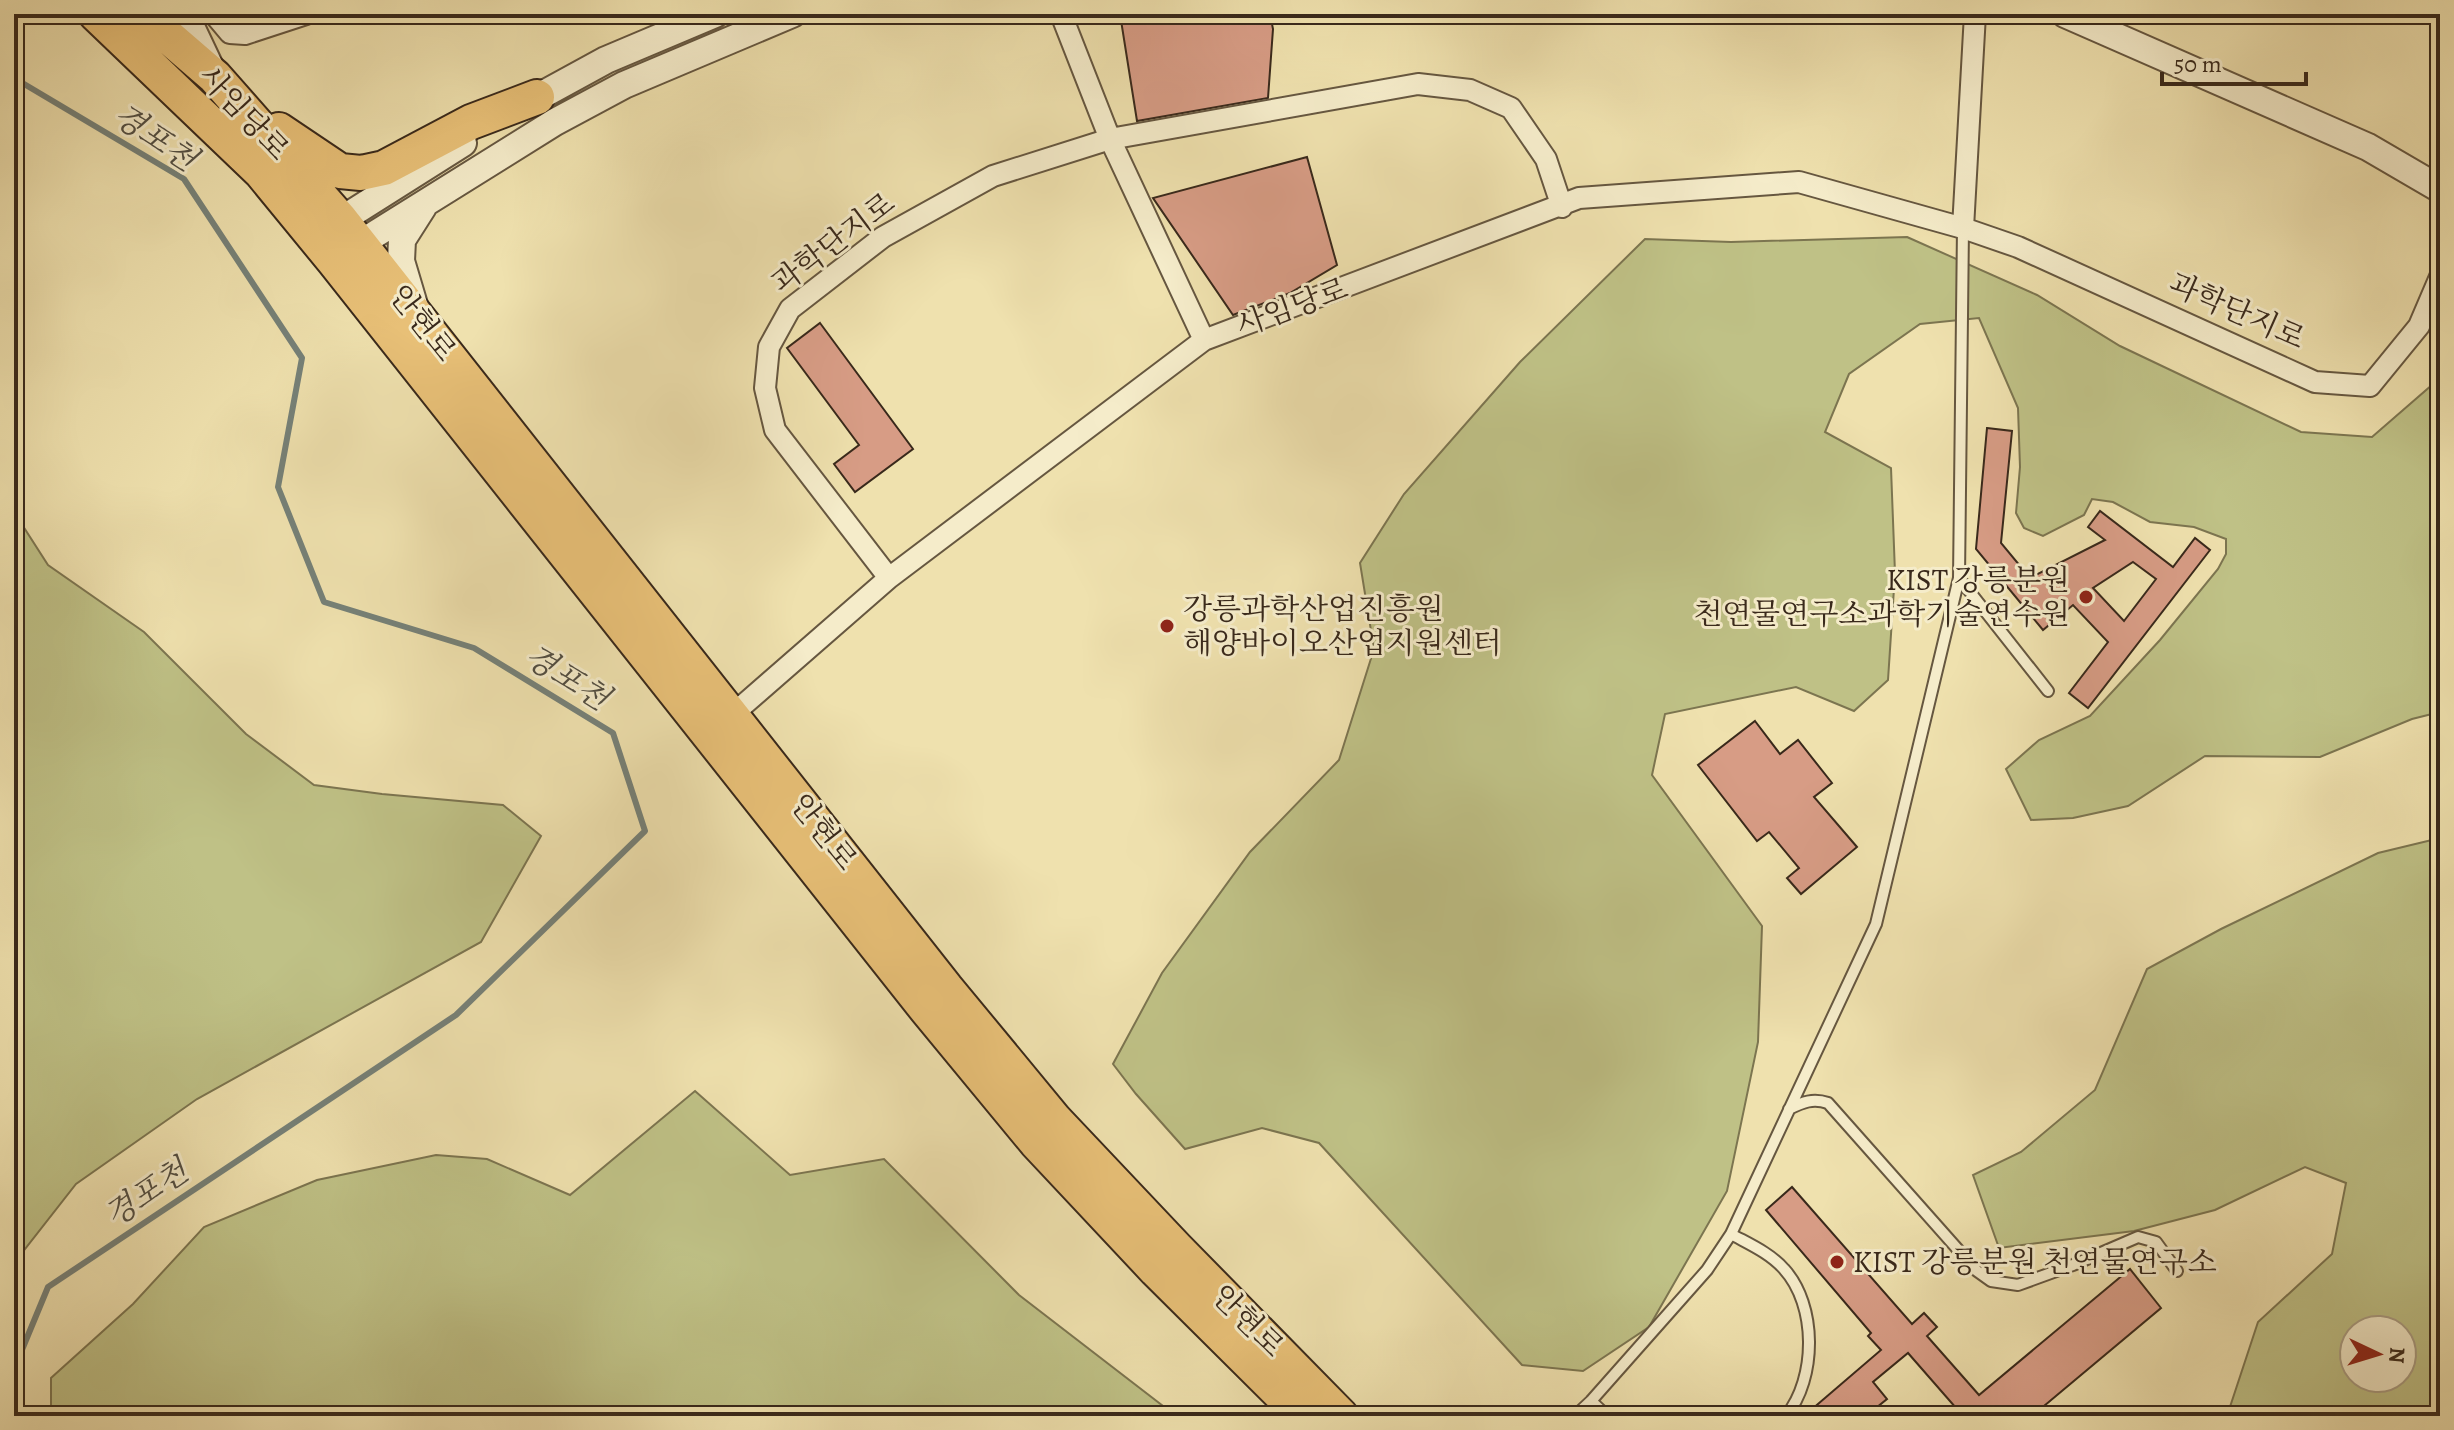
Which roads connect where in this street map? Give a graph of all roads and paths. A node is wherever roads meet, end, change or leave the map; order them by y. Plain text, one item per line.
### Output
1 (96, 14) edge
2 (142, 14) edge
3 (185, 14) edge
4 (214, 14) edge
5 (306, 14) edge
6 (715, 14) edge
7 (792, 14) edge
8 (1061, 14) edge
9 (1975, 14) edge
10 (2065, 14) edge
11 (215, 77) junction
12 (537, 97) junction
13 (1110, 139) junction
14 (2440, 189) edge
15 (430, 199) junction
16 (1562, 207) junction
17 (1963, 228) junction
18 (337, 240) junction
19 (2440, 277) edge
20 (417, 315) junction
21 (1204, 340) junction
22 (889, 578) junction
23 (1959, 578) junction
24 (2048, 691) dead end
25 (720, 724) junction
26 (1789, 1109) junction
27 (1731, 1234) junction
28 (2177, 1271) dead end
29 (1591, 1401) junction
30 (1303, 1416) edge
31 (1341, 1416) edge
32 (1575, 1416) edge
33 (1607, 1416) edge
34 (1786, 1416) edge

1 - 18 highway, 사임당로
2 - 11 highway, 사임당로
3 - 11 street
4 - 5 street
6 - 12 street
7 - 15 street
8 - 13 street
9 - 17 street
10 - 14 street
11 - 12 highway
11 - 18 highway, 사임당로
12 - 18 street
13 - 16 street, 과학단지로
13 - 21 street
13 - 22 street, 과학단지로
15 - 18 street
15 - 20 street
16 - 17 street, 사임당로
16 - 21 street, 사임당로
17 - 19 street, 과학단지로
17 - 23 lane
18 - 20 highway, 안현로
18 - 25 highway, 안현로
20 - 25 highway, 안현로
21 - 22 street, 사임당로
22 - 25 street, 사임당로
23 - 24 lane
23 - 26 lane
25 - 30 highway, 안현로
25 - 31 highway, 안현로
26 - 27 lane
26 - 28 lane
27 - 29 lane
27 - 34 lane
29 - 32 lane
29 - 33 lane

